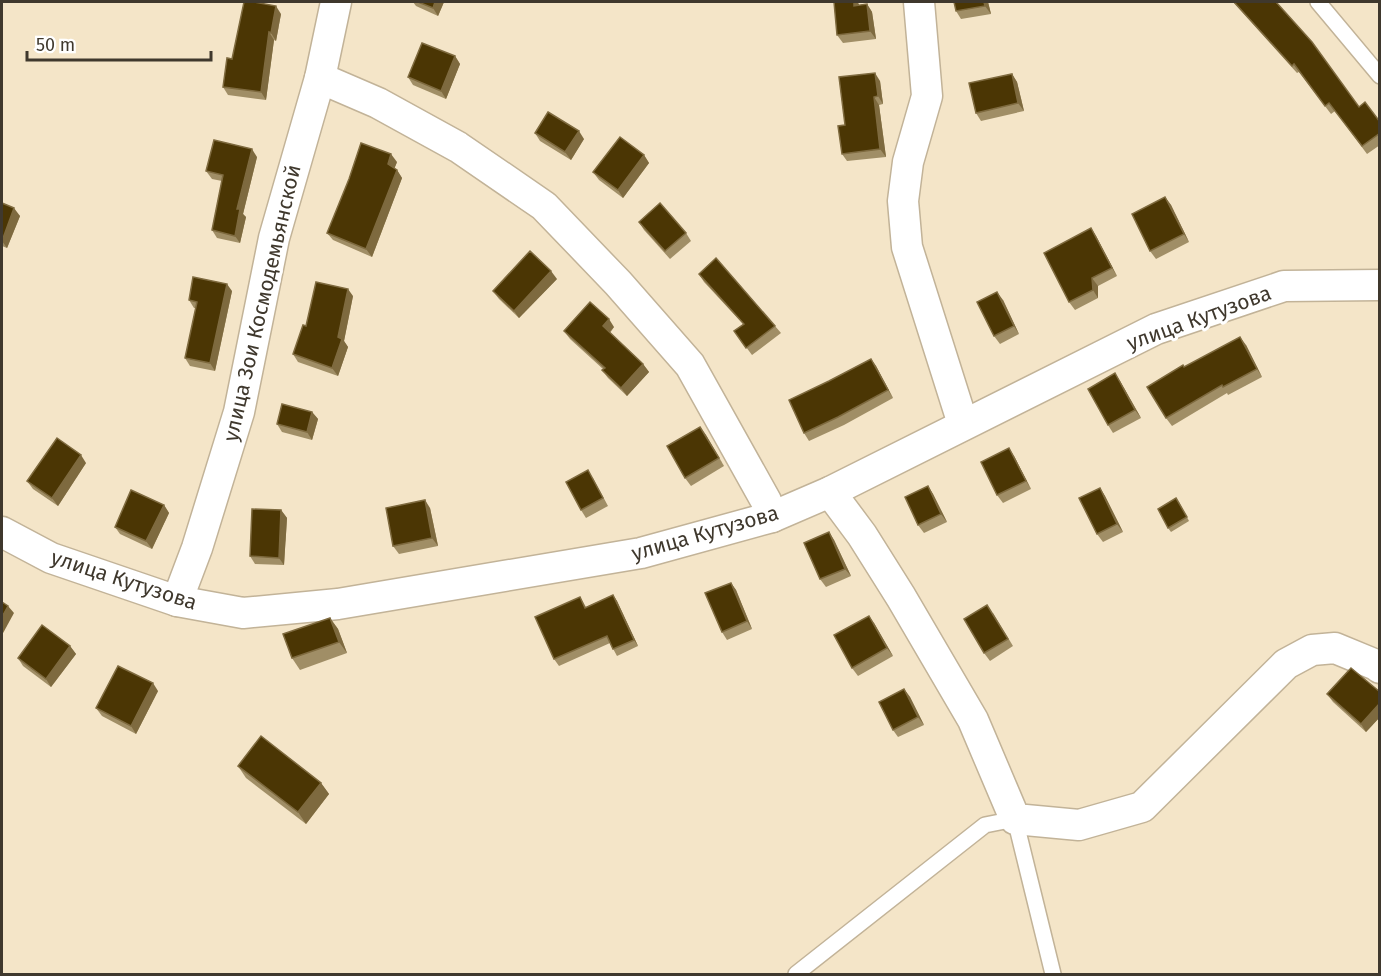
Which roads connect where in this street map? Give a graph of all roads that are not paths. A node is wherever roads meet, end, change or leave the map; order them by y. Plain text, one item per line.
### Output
1 (336, 2) edge
2 (919, 2) edge
3 (1318, 2) edge
4 (1380, 76) edge
5 (320, 78) junction
6 (1380, 285) edge
7 (963, 424) junction
8 (830, 492) junction
9 (772, 517) junction
10 (2, 532) edge
11 (177, 601) junction
12 (1380, 668) edge
13 (1016, 819) junction
14 (796, 975) edge
15 (1053, 975) edge

1 - 5 street, улица Зои Космодемьянской
2 - 7 street
3 - 4 lane
5 - 9 street
5 - 11 street, улица Зои Космодемьянской
6 - 7 street, улица Кутузова
7 - 8 street, улица Кутузова
8 - 9 street, улица Кутузова
8 - 13 street
9 - 11 street, улица Кутузова
10 - 11 street, улица Кутузова
12 - 13 street
13 - 14 lane
13 - 15 lane

